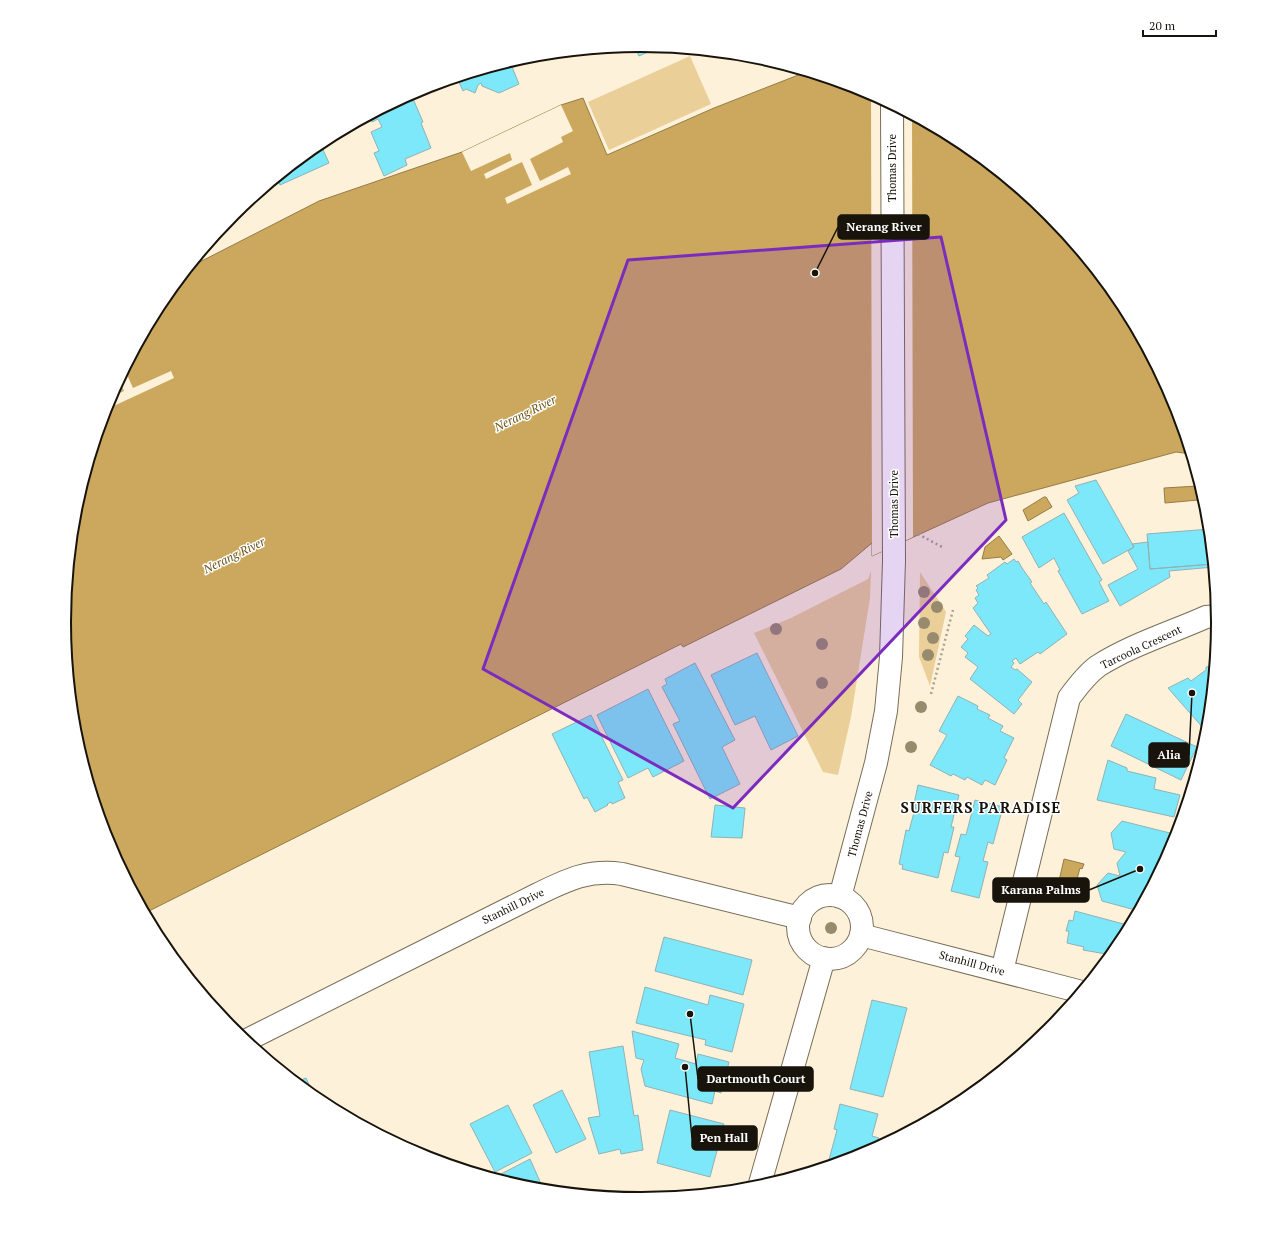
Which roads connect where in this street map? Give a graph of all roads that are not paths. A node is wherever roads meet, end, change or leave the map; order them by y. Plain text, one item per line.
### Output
1 (892, 110) edge
2 (1212, 617) edge
3 (840, 897) junction
4 (800, 918) junction
5 (861, 935) junction
6 (824, 958) junction
7 (1002, 971) junction
8 (1077, 991) edge
9 (251, 1038) edge
10 (761, 1180) edge

1 - 3 street, Thomas Drive
2 - 7 street, Tarcoola Crescent
3 - 4 street
3 - 5 street
4 - 6 street
4 - 9 street, Stanhill Drive
5 - 6 street
5 - 7 street, Stanhill Drive
6 - 10 street
7 - 8 street, Stanhill Drive

